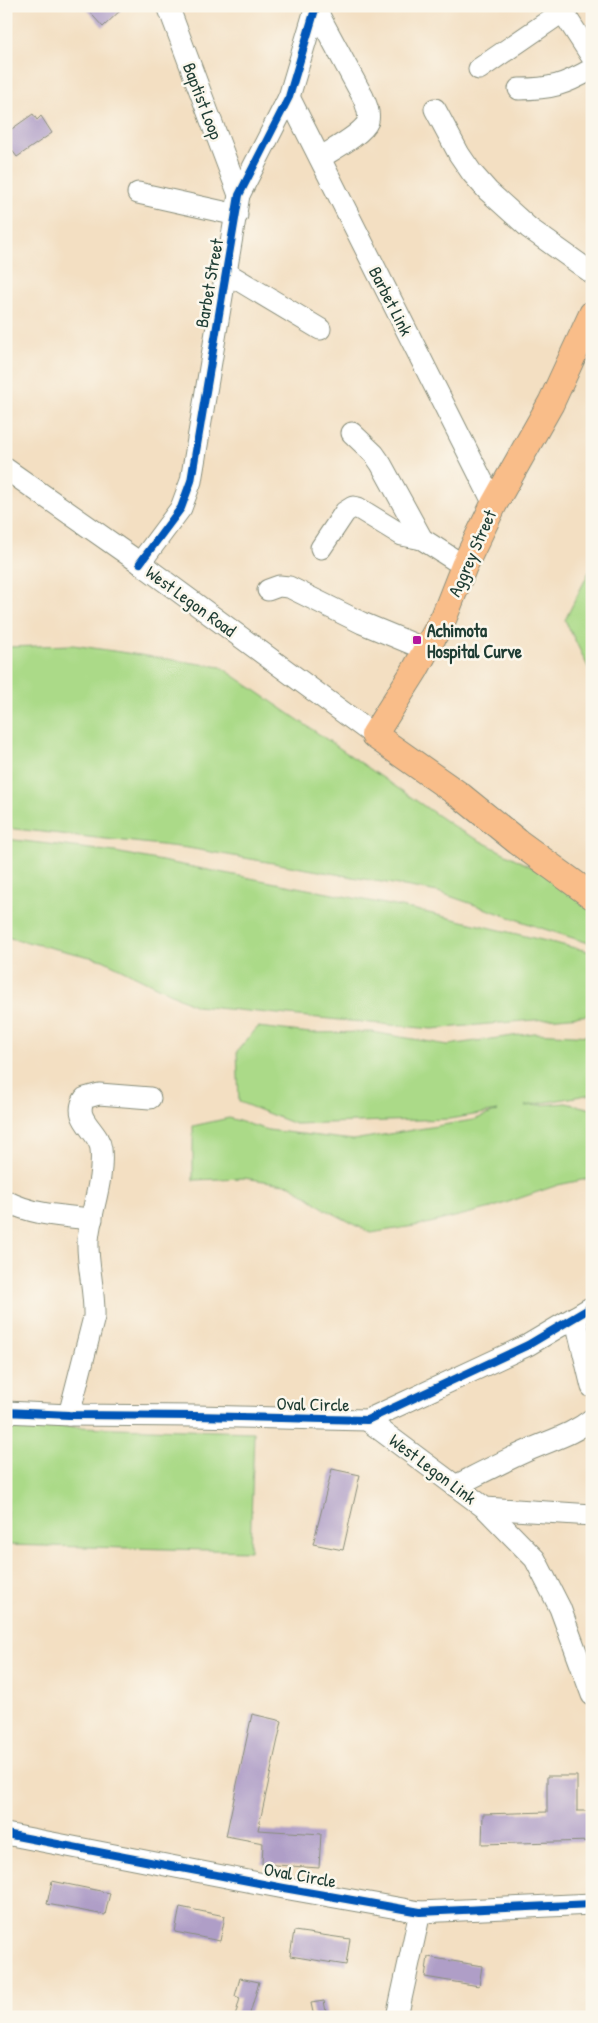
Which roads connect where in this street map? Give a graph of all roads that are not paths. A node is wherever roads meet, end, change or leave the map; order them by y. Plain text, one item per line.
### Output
1 (168, 6) edge
2 (315, 7) edge
3 (560, 9) edge
4 (592, 57) edge
5 (479, 69) dead end
6 (592, 69) edge
7 (519, 89) dead end
8 (289, 97) junction
9 (435, 109) dead end
10 (320, 158) junction
11 (138, 193) dead end
12 (238, 205) junction
13 (225, 272) junction
14 (592, 273) edge
15 (592, 314) edge
16 (320, 329) dead end
17 (352, 433) dead end
18 (6, 469) edge
19 (494, 504) junction
20 (422, 539) junction
21 (321, 548) dead end
22 (140, 564) junction
23 (464, 566) junction
24 (268, 590) dead end
25 (425, 649) junction
26 (374, 734) junction
27 (592, 896) edge
28 (150, 1098) dead end
29 (6, 1201) edge
30 (92, 1219) junction
31 (583, 1312) edge
32 (592, 1387) edge
33 (6, 1412) edge
34 (68, 1415) junction
35 (592, 1419) edge
36 (368, 1420) junction
37 (455, 1486) junction
38 (485, 1508) junction
39 (592, 1515) edge
40 (592, 1695) edge
41 (6, 1834) edge
42 (592, 1904) edge
43 (420, 1912) junction
44 (397, 2017) edge

1 - 12 street, Baptist Loop
2 - 8 street, Barbet Street
2 - 10 street
3 - 4 street
3 - 5 street
6 - 7 street
8 - 10 street, Barbet Link
8 - 12 street, Barbet Street
9 - 14 street
10 - 19 street, Barbet Link
11 - 12 street
12 - 13 street, Barbet Street
13 - 16 street
13 - 22 street, Barbet Street
15 - 19 main road, Aggrey Street
17 - 20 street
18 - 22 street, West Legon Road
19 - 23 main road, Aggrey Street
20 - 21 street
20 - 23 street
22 - 26 street, West Legon Road
23 - 25 main road, Aggrey Street
24 - 25 street
25 - 26 main road, Aggrey Street
26 - 27 main road
28 - 30 street
29 - 30 street
30 - 34 street
31 - 32 street
31 - 36 street, Oval Circle
33 - 34 street, Oval Circle
34 - 36 street, Oval Circle
35 - 37 street
36 - 37 street, West Legon Link
37 - 38 street, West Legon Link
38 - 39 street, West Legon Link
38 - 40 street
41 - 43 street, Oval Circle
42 - 43 street, Oval Circle
43 - 44 street

